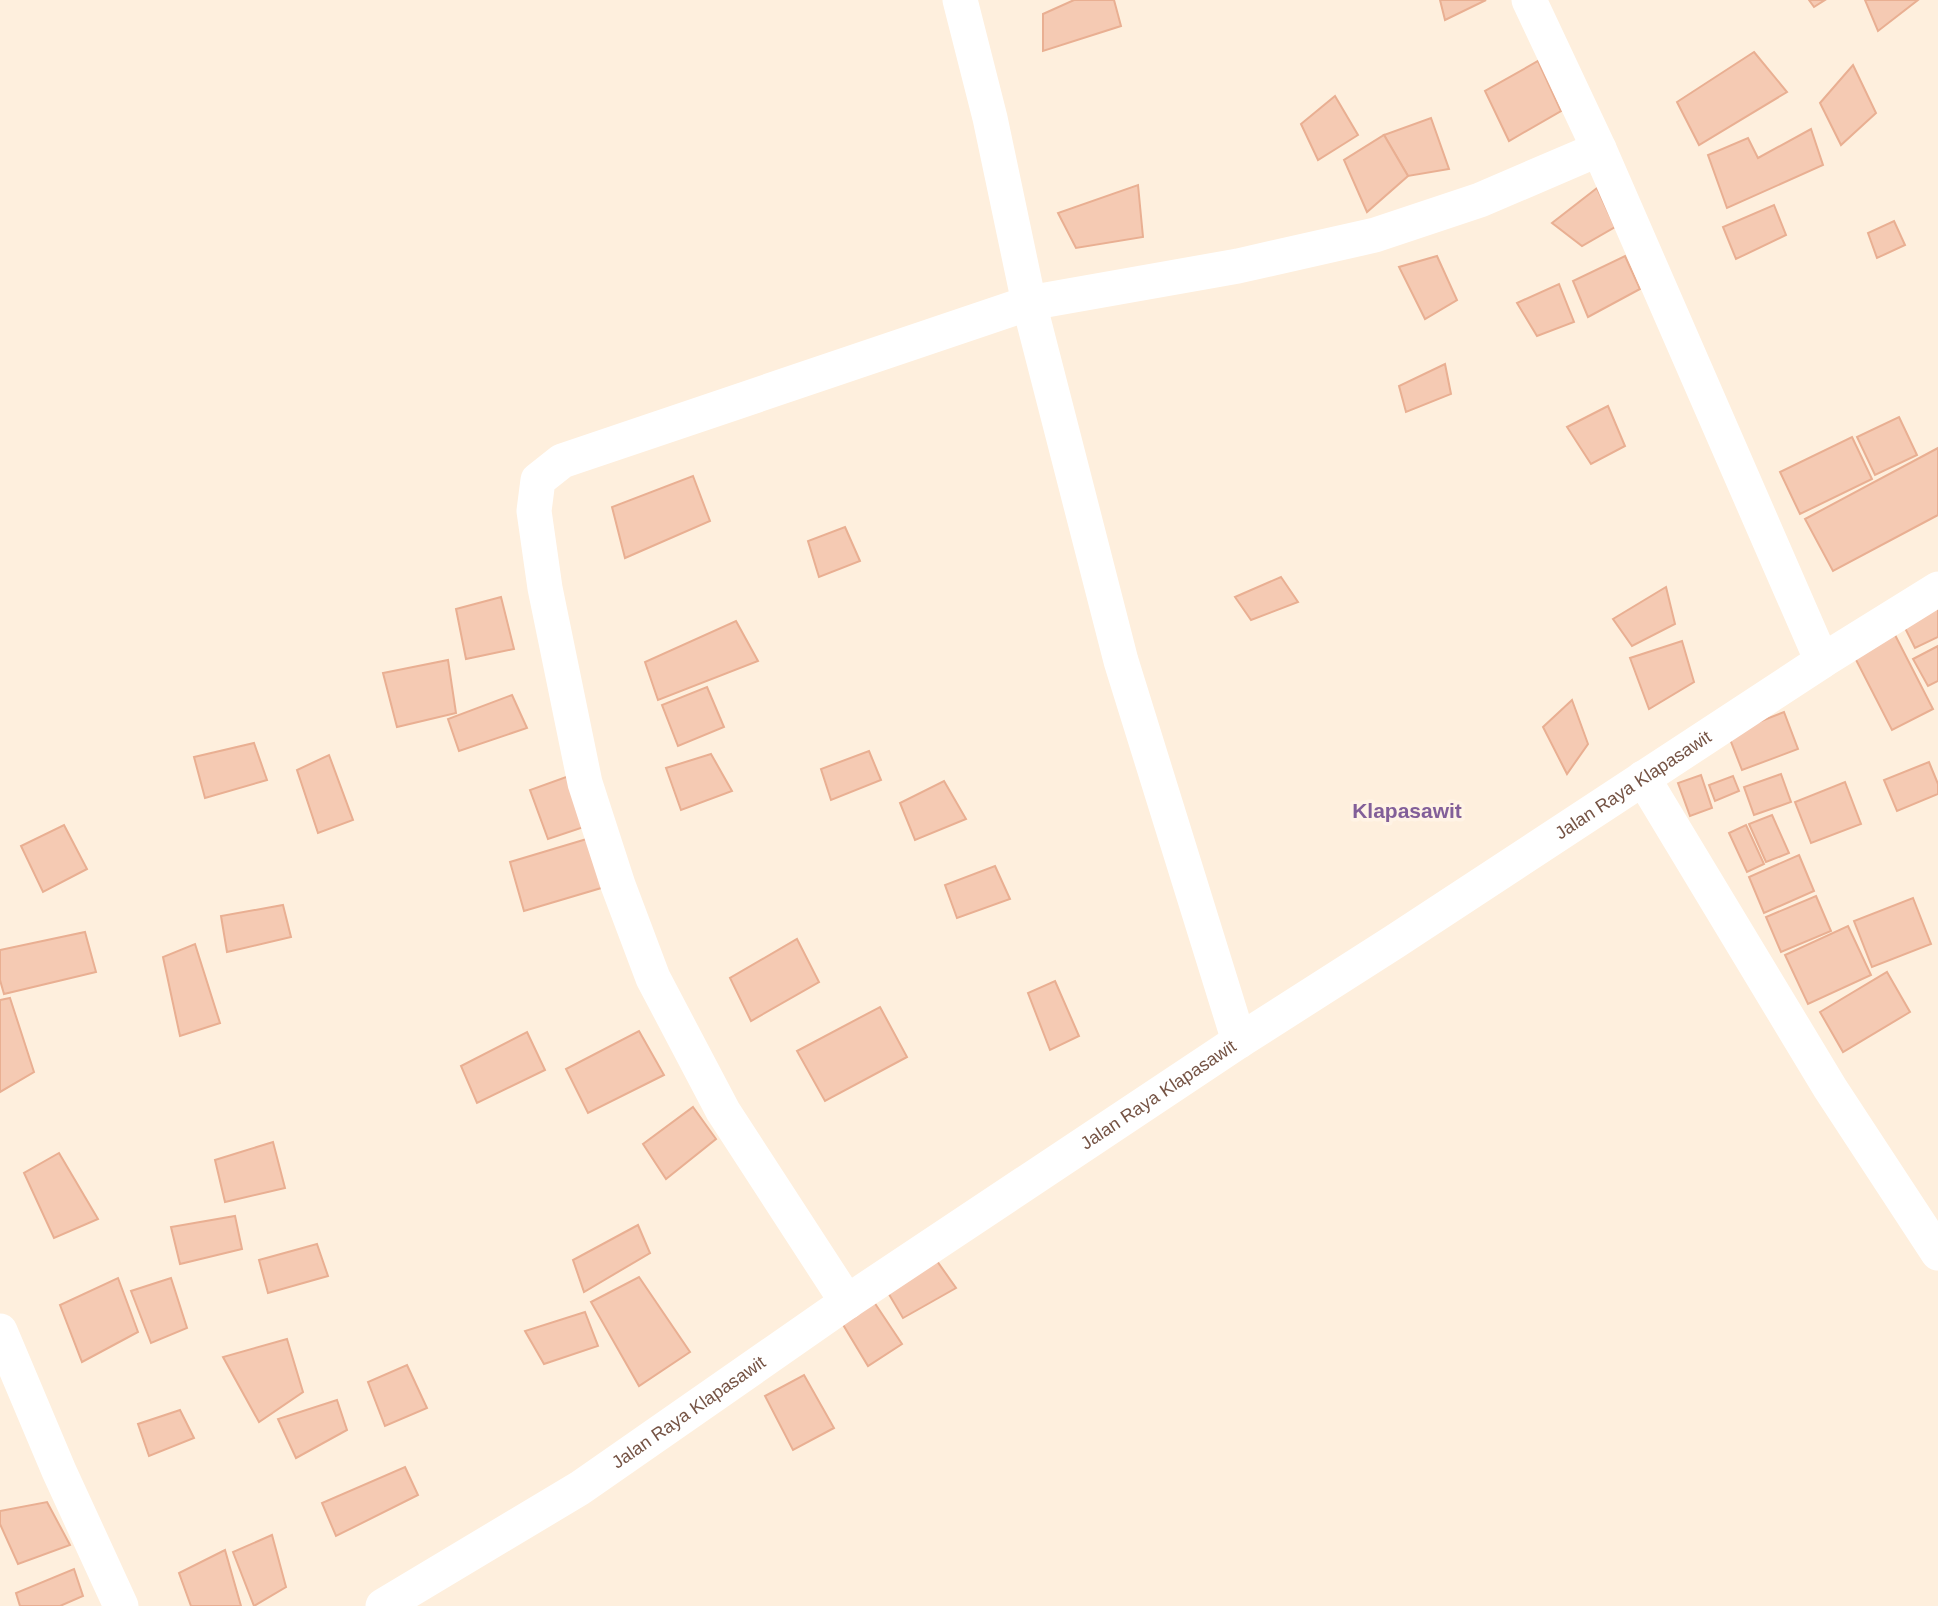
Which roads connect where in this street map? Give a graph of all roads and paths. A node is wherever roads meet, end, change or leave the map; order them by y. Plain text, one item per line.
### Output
1 (960, 0) edge
2 (1529, 0) edge
3 (1599, 149) junction
4 (1029, 303) junction
5 (1938, 589) edge
6 (1822, 662) junction
7 (1643, 778) junction
8 (1239, 1041) junction
9 (1938, 1252) edge
10 (847, 1301) junction
11 (0, 1331) edge
12 (121, 1606) edge
13 (383, 1606) edge

1 - 4 street
2 - 3 street
3 - 4 street
3 - 6 street
4 - 8 street
4 - 10 street
5 - 6 street, Jalan Raya Klapasawit
6 - 7 street, Jalan Raya Klapasawit
7 - 8 street, Jalan Raya Klapasawit
7 - 9 street
8 - 10 street, Jalan Raya Klapasawit
10 - 13 street, Jalan Raya Klapasawit
11 - 12 street

